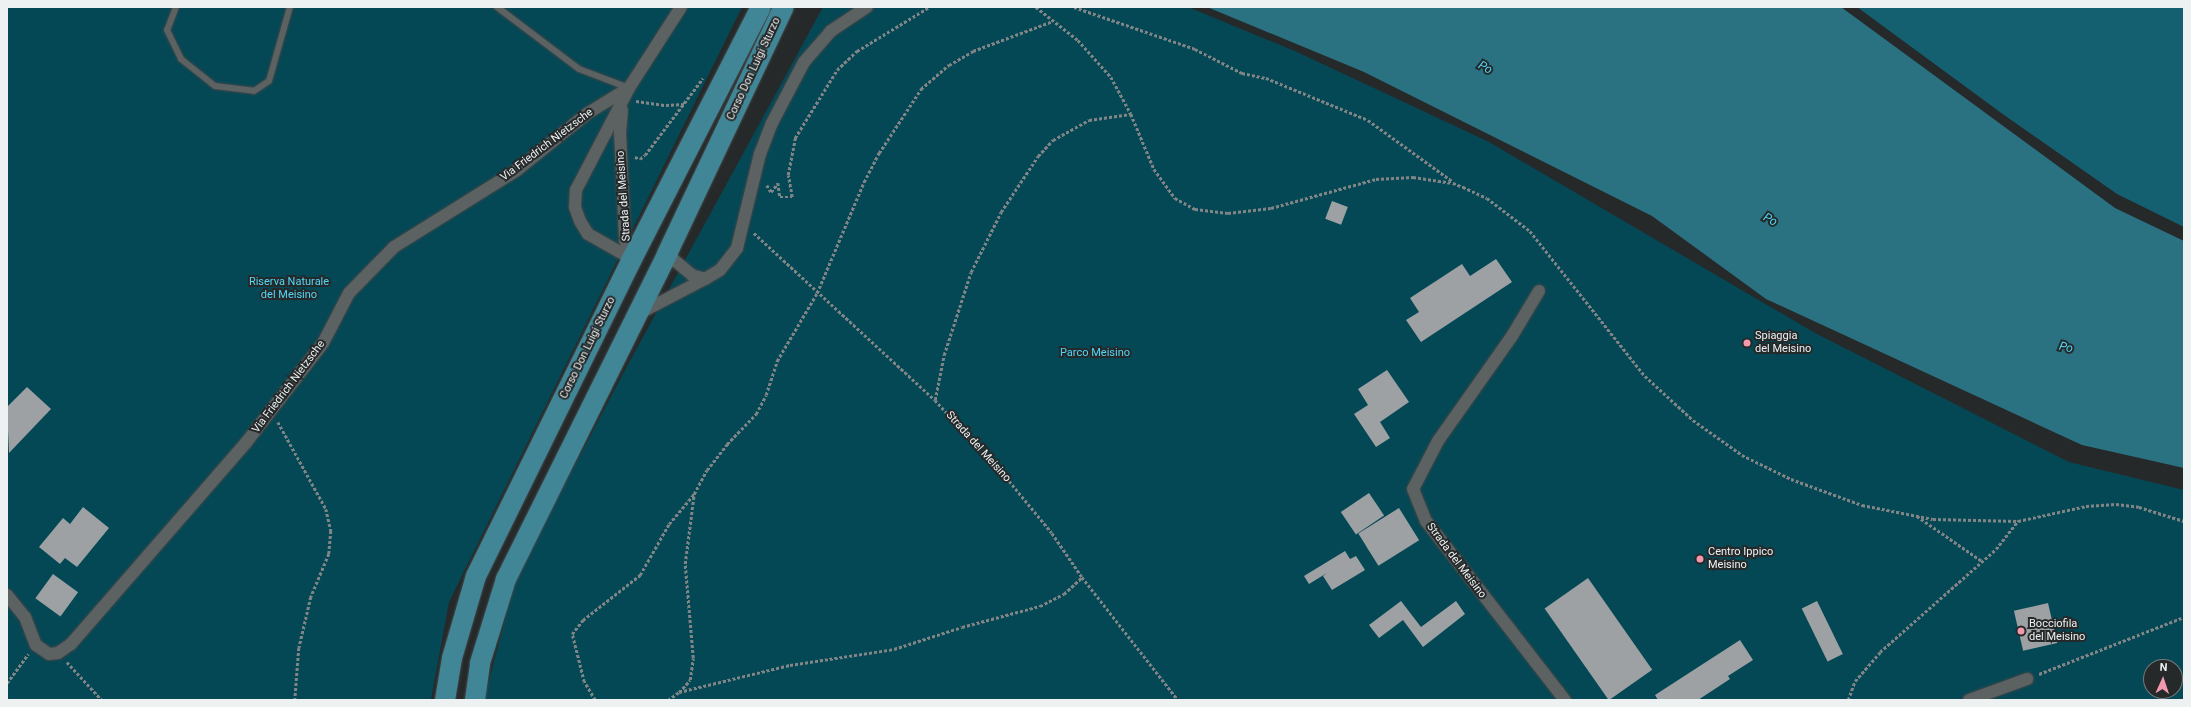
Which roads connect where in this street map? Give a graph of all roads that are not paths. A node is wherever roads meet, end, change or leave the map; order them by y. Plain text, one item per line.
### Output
1 (176, 7) edge
2 (290, 7) edge
3 (497, 7) edge
4 (681, 7) edge
5 (761, 7) edge
6 (784, 7) edge
7 (867, 7) edge
8 (629, 88) junction
9 (622, 104) junction
10 (667, 254) junction
11 (632, 259) junction
12 (705, 279) junction
13 (1539, 291) dead end
14 (637, 315) junction
15 (7, 595) edge
16 (2027, 679) road end
17 (445, 700) edge
18 (475, 700) edge
19 (1565, 700) edge
20 (1969, 700) edge

1 - 2 lane
3 - 8 lane
4 - 8 street, Strada del Meisino
5 - 11 main road, Corso Don Luigi Sturzo
6 - 10 main road, Corso Don Luigi Sturzo
7 - 12 street
8 - 9 street, Strada del Meisino
8 - 15 street, Via Friedrich Nietzsche
9 - 11 street, Strada del Meisino
9 - 11 street, Strada del Meisino
10 - 12 street
10 - 14 main road, Corso Don Luigi Sturzo
11 - 17 main road, Corso Don Luigi Sturzo
12 - 14 street
13 - 19 street, Strada del Meisino
14 - 18 main road, Corso Don Luigi Sturzo
16 - 20 street

